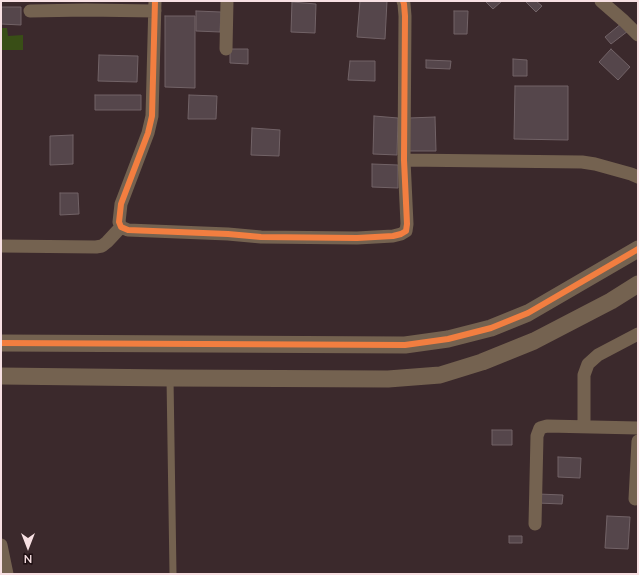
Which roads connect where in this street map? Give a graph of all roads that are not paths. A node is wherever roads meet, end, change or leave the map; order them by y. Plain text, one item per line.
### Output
1 (227, 1) edge
2 (403, 1) edge
3 (601, 1) edge
4 (155, 6) edge
5 (30, 11) dead end
6 (638, 35) edge
7 (226, 49) dead end
8 (404, 160) junction
9 (638, 176) edge
10 (121, 227) junction
11 (1, 246) edge
12 (638, 249) edge
13 (638, 284) edge
14 (638, 334) edge
15 (1, 343) edge
16 (1, 376) edge
17 (170, 378) junction
18 (584, 427) junction
19 (638, 428) edge
20 (638, 441) edge
21 (635, 499) dead end
22 (535, 524) dead end
23 (1, 545) edge
24 (7, 574) edge
25 (173, 574) edge

1 - 7 street
2 - 8 street
3 - 6 street
4 - 5 street
4 - 10 street
8 - 9 street
8 - 10 street
10 - 11 street
12 - 15 street
13 - 17 street
14 - 18 street
16 - 17 street
17 - 25 lane
18 - 19 street
18 - 22 street
20 - 21 street
23 - 24 street

